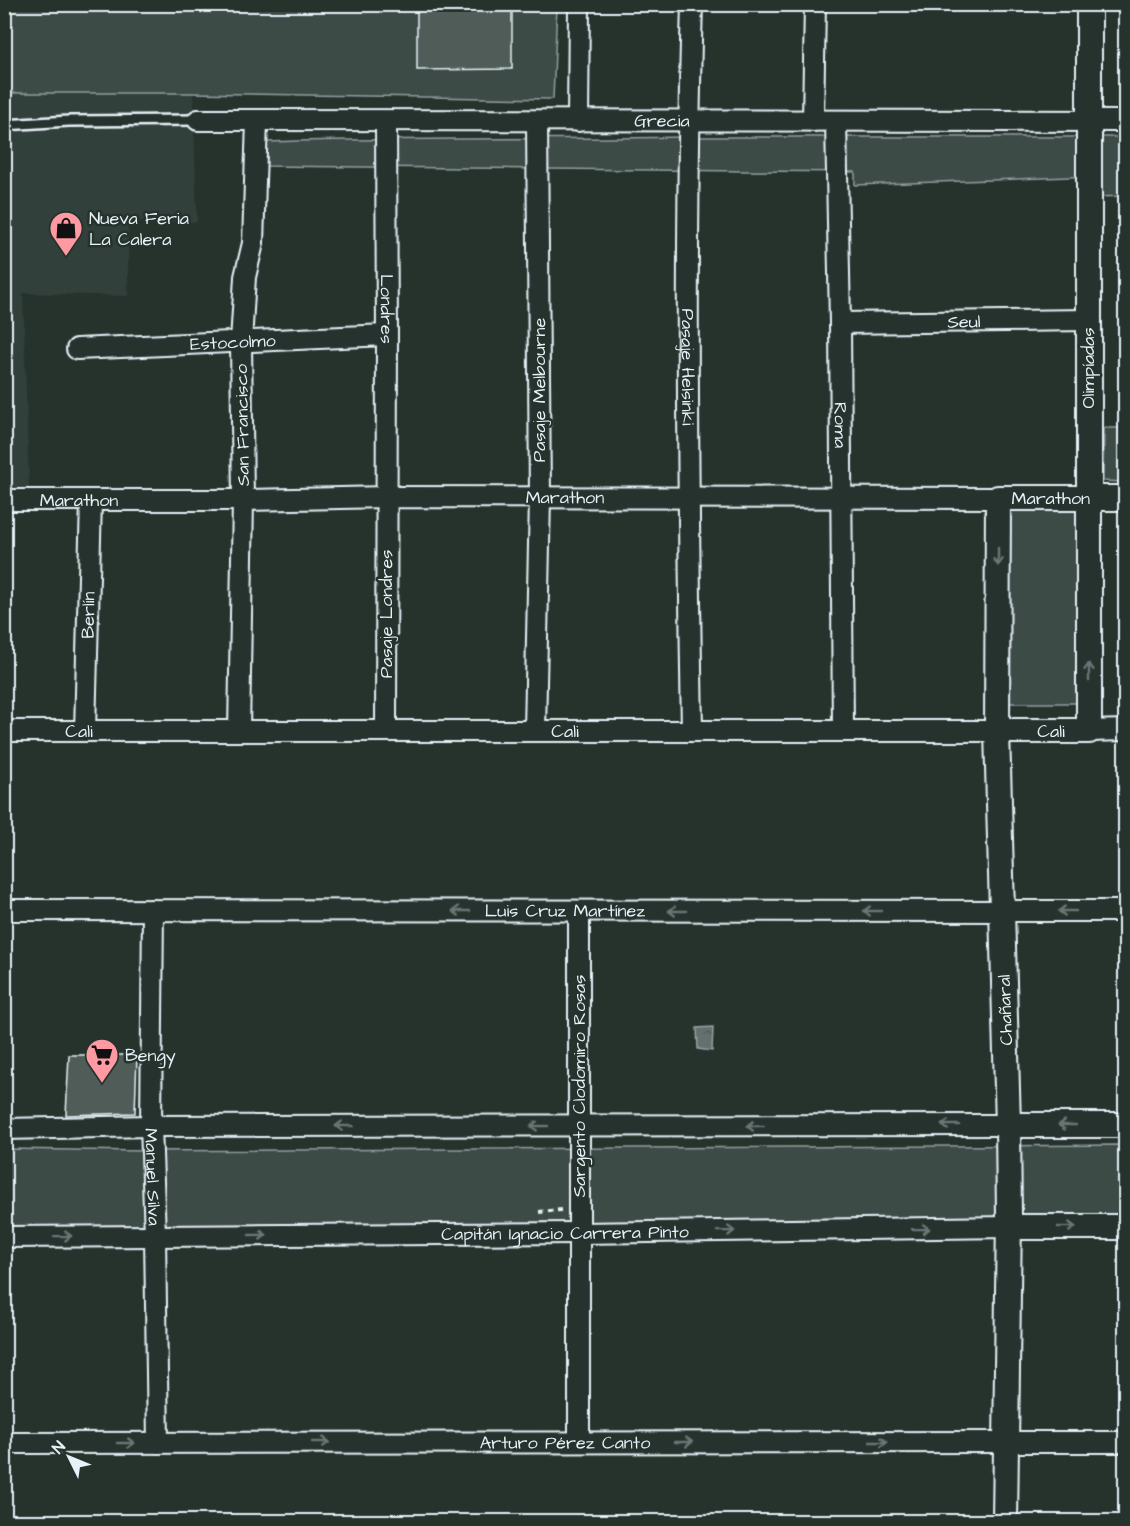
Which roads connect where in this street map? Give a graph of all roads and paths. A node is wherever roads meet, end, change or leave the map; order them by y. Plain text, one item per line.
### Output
1 (579, 4) edge
2 (692, 4) edge
3 (815, 4) edge
4 (1089, 4) edge
5 (198, 120) joint
6 (256, 121) junction
7 (386, 121) junction
8 (537, 121) junction
9 (578, 121) junction
10 (689, 121) junction
11 (813, 121) junction
12 (836, 121) junction
13 (1089, 121) junction
14 (1125, 121) edge
15 (4, 125) edge
16 (1089, 320) junction
17 (840, 323) junction
18 (387, 335) junction
19 (241, 342) junction
20 (77, 349) dead end
21 (387, 497) junction
22 (540, 498) junction
23 (840, 498) junction
24 (998, 498) junction
25 (1088, 498) junction
26 (1125, 498) edge
27 (688, 499) junction
28 (4, 500) edge
29 (91, 500) junction
30 (243, 500) junction
31 (997, 730) junction
32 (1089, 730) junction
33 (1125, 730) edge
34 (4, 731) edge
35 (85, 731) junction
36 (239, 731) junction
37 (386, 731) junction
38 (535, 731) junction
39 (692, 731) junction
40 (843, 731) junction
41 (4, 910) edge
42 (153, 910) junction
43 (579, 911) junction
44 (1002, 911) junction
45 (1125, 911) edge
46 (1008, 1125) junction
47 (1125, 1125) edge
48 (151, 1126) junction
49 (579, 1126) junction
50 (4, 1129) edge
51 (1009, 1227) junction
52 (1125, 1227) edge
53 (579, 1233) junction
54 (155, 1235) junction
55 (4, 1237) edge
56 (579, 1442) junction
57 (1005, 1442) junction
58 (1125, 1442) edge
59 (4, 1443) edge
60 (158, 1443) junction
61 (1005, 1521) edge

1 - 9 street
2 - 10 street, Pasaje Helsinki
3 - 11 street
4 - 13 street, Olimpíadas
5 - 6 street, Grecia
5 - 15 lane
6 - 7 street, Grecia
6 - 19 street, San Francisco
7 - 8 street, Grecia
7 - 18 street, Londres
8 - 9 street, Grecia
8 - 22 street, Pasaje Melbourne
9 - 10 street, Grecia
10 - 11 street, Grecia
10 - 27 street, Pasaje Helsinki
11 - 12 street, Grecia
12 - 13 street, Grecia
12 - 17 street, Roma
13 - 14 street, Grecia
13 - 16 street, Olimpíadas
16 - 17 street, Seul
16 - 25 street, Olimpíadas
17 - 23 street, Roma
18 - 19 street, Estocolmo
18 - 21 street, Londres
19 - 20 street, Estocolmo
19 - 30 street, San Francisco
21 - 22 street, Marathon
21 - 30 street, Marathon
21 - 37 street, Pasaje Londres
22 - 27 street, Marathon
22 - 38 street, Pasaje Melbourne
23 - 24 street, Marathon
23 - 27 street, Marathon
23 - 40 street, Roma
24 - 25 street, Marathon
24 -> 31 street, Chañaral
25 - 26 street, Marathon
32 -> 25 street, Olimpíadas
27 - 39 street, Pasaje Helsinki
28 - 29 street, Marathon
29 - 30 street, Marathon
29 - 35 street, Berlín
30 - 36 street, San Francisco
31 - 32 street, Cali
31 - 40 street, Cali
31 - 44 street, Chañaral
32 - 33 street, Cali
34 - 35 street, Cali
35 - 36 street, Cali
36 - 37 street, Cali
37 - 38 street, Cali
38 - 39 street, Cali
39 - 40 street, Cali
41 - 42 street, Luis Cruz Martínez
43 -> 42 street, Luis Cruz Martínez
42 - 48 street, Manuel Silva
44 -> 43 street, Luis Cruz Martínez
43 - 49 street, Sargento Clodomiro Rosas
45 -> 44 street, Luis Cruz Martínez
44 - 46 street, Chañaral
47 -> 46 street
46 -> 49 street
46 - 51 street, Chañaral
49 -> 48 street
48 - 50 street
48 - 54 street, Manuel Silva
49 - 53 street, Sargento Clodomiro Rosas
51 -> 52 street, Capitán Ignacio Carrera Pinto
53 -> 51 street, Capitán Ignacio Carrera Pinto
51 - 57 street, Chañaral
54 -> 53 street, Capitán Ignacio Carrera Pinto
53 - 56 street, Sargento Clodomiro Rosas
55 -> 54 street, Capitán Ignacio Carrera Pinto
54 - 60 street, Manuel Silva
56 -> 57 street, Arturo Pérez Canto
60 -> 56 street, Arturo Pérez Canto
57 - 58 street, Arturo Pérez Canto
57 - 61 street, Chañaral
59 -> 60 street, Arturo Pérez Canto

